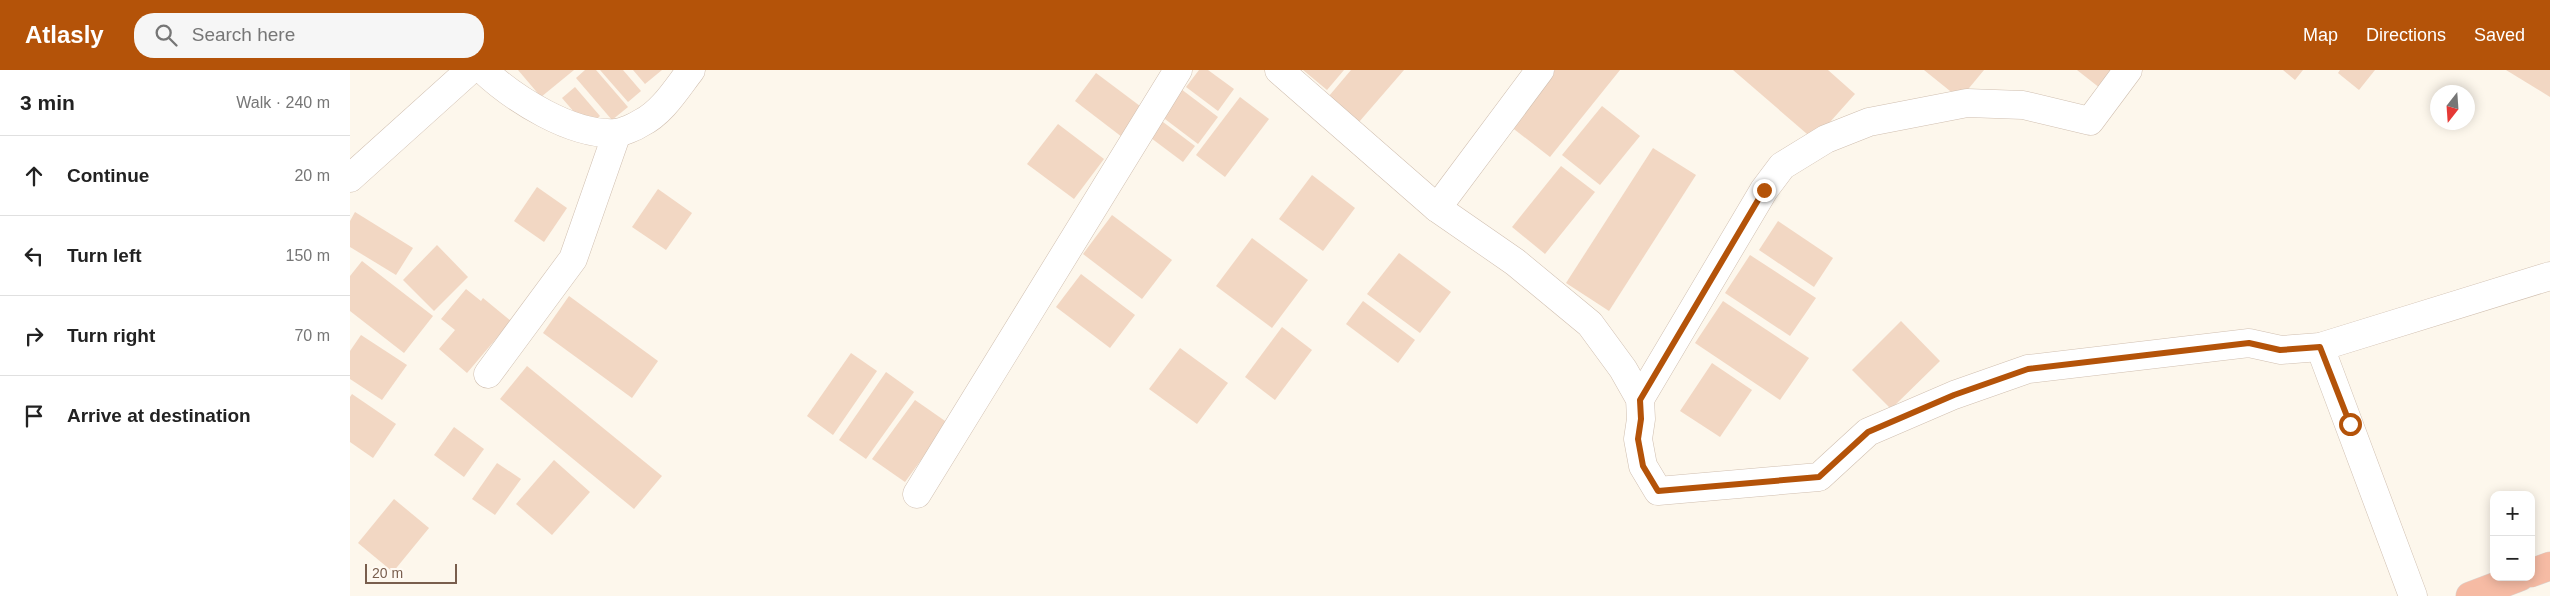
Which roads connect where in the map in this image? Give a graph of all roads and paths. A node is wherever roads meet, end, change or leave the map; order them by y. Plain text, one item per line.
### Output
1 (470, 70) edge
2 (483, 70) edge
3 (691, 70) edge
4 (1178, 70) edge
5 (1279, 70) edge
6 (1540, 70) edge
7 (2128, 70) edge
8 (618, 133) junction
9 (350, 178) edge
10 (1437, 208) junction
11 (2550, 276) edge
12 (2320, 347) junction
13 (488, 374) dead end
14 (1640, 400) junction
15 (917, 494) dead end
16 (2550, 566) edge
17 (2535, 572) edge
18 (2509, 581) edge
19 (2413, 596) edge
20 (2470, 596) edge

1 - 9 street
2 - 8 street
3 - 8 street
4 - 15 street
5 - 10 street
6 - 10 street
7 - 14 street
8 - 13 street
10 - 14 street
11 - 12 street
12 - 14 street
12 - 19 street
16 - 17 highway
18 - 20 highway

